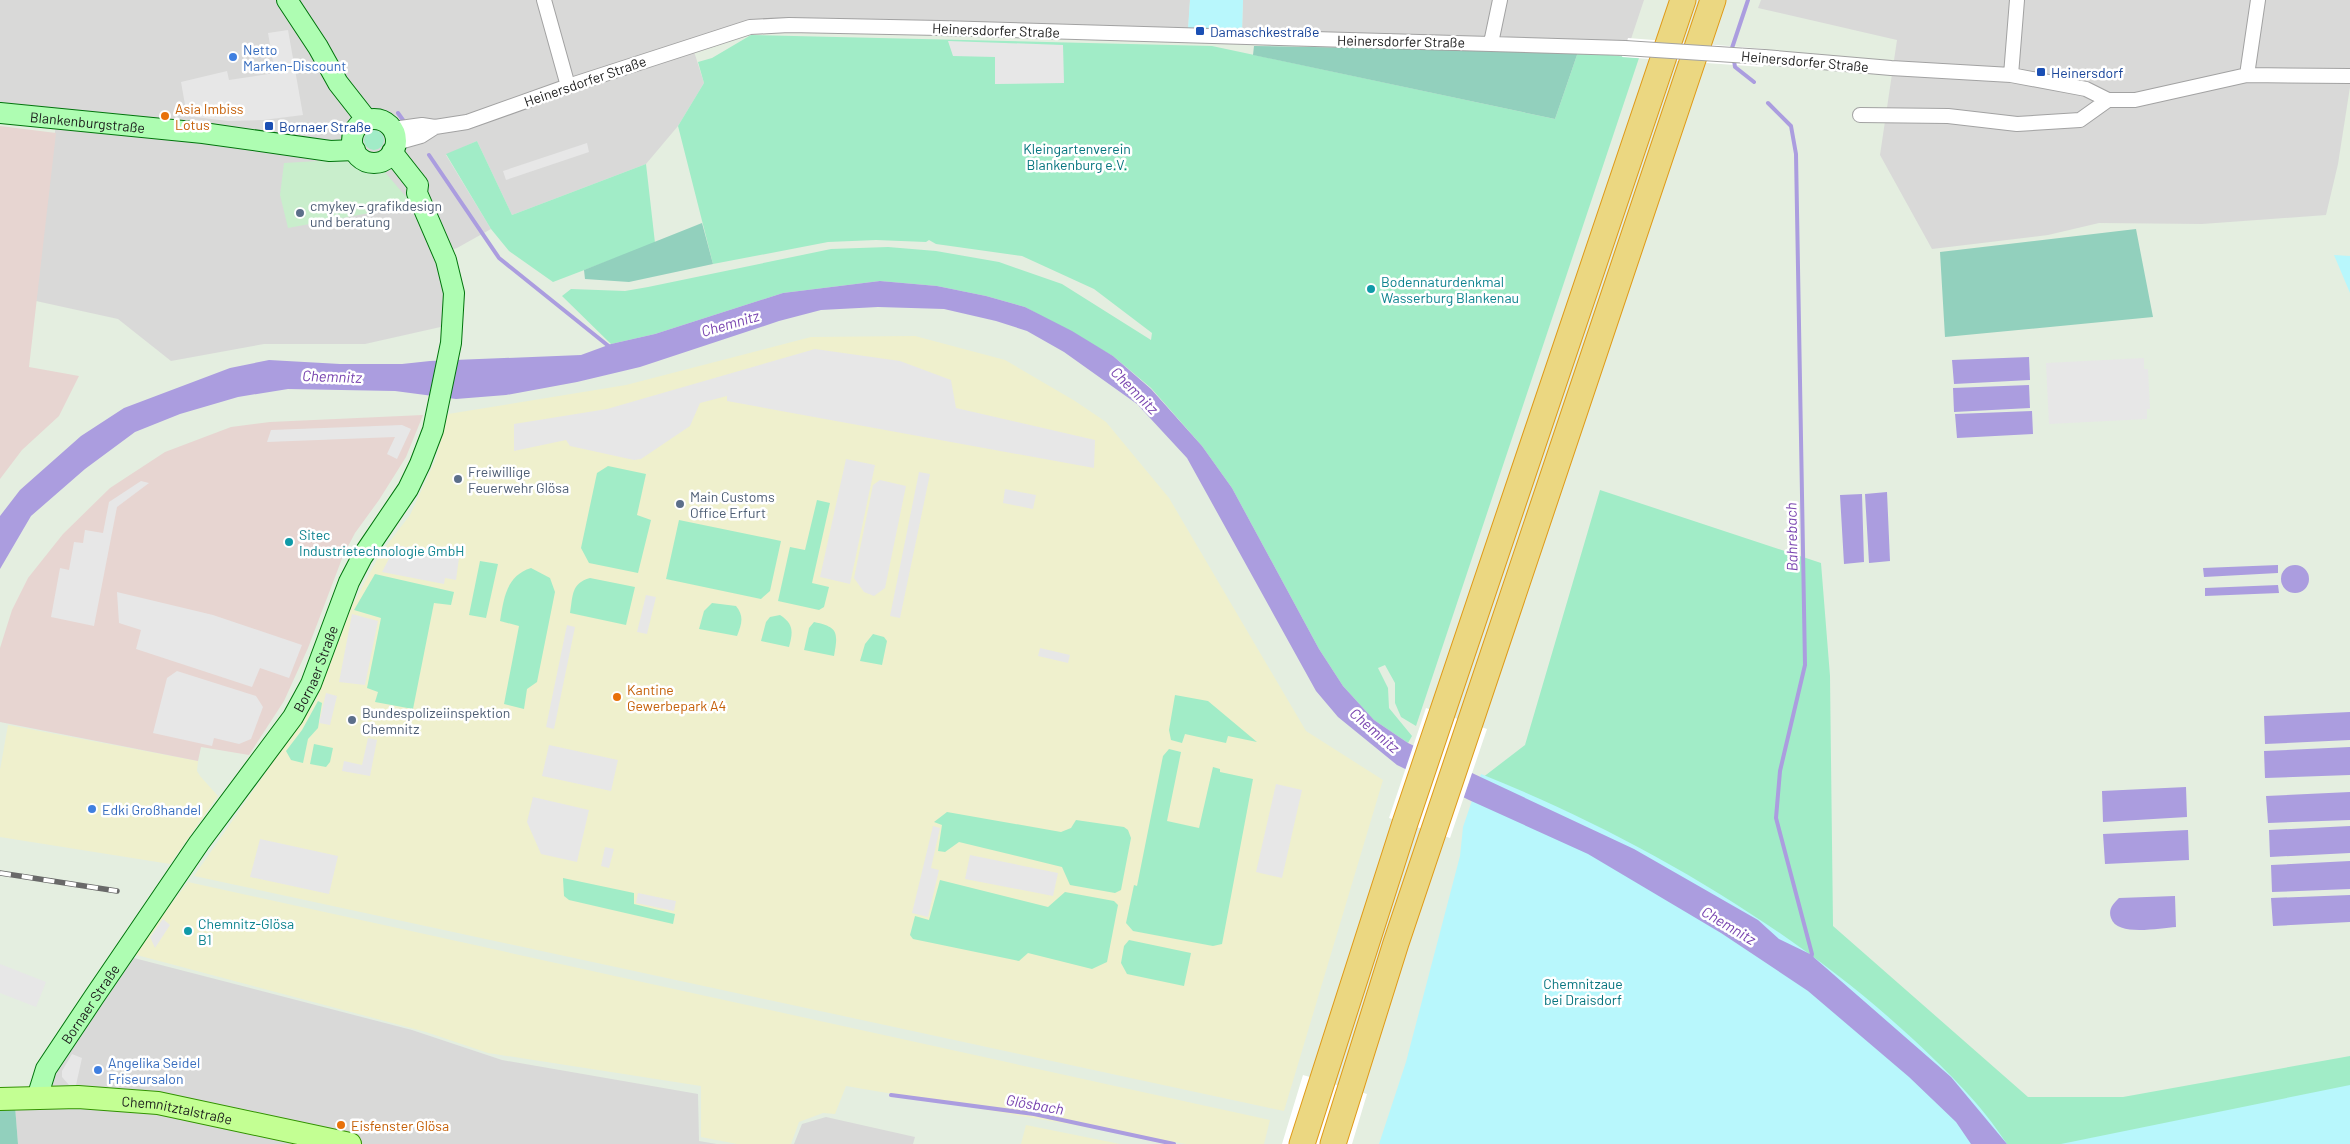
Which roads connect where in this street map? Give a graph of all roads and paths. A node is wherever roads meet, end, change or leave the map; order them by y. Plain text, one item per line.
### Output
1 (287, 0) edge
2 (544, 0) edge
3 (1500, 0) edge
4 (1683, 0) edge
5 (1713, 0) edge
6 (2017, 0) edge
7 (2258, 0) edge
8 (1491, 43) junction
9 (2011, 75) junction
10 (2247, 75) junction
11 (2350, 76) edge
12 (568, 86) junction
13 (2108, 100) junction
14 (0, 113) edge
15 (1860, 114) dead end
16 (358, 134) junction
17 (391, 146) junction
18 (37, 1098) junction
19 (0, 1099) edge
20 (350, 1144) edge
21 (1302, 1144) edge
22 (1333, 1144) edge

1 - 16 main road
2 - 12 street
3 - 8 street
4 - 21 highway
5 - 22 highway
6 - 9 street
7 - 10 street
8 - 9 street, Heinersdorfer Straße, bridge
8 - 12 street, Heinersdorfer Straße
9 - 13 street, Heinersdorfer Straße
10 - 11 street, Heinersdorfer Straße
10 - 13 street, Heinersdorfer Straße
12 - 17 street, Heinersdorfer Straße
13 - 15 street
14 - 16 main road, Blankenburgstraße
16 - 17 main road
16 - 17 main road
17 - 18 main road, Bornaer Straße
18 - 19 main road, Chemnitztalstraße
18 - 20 main road, Chemnitztalstraße

